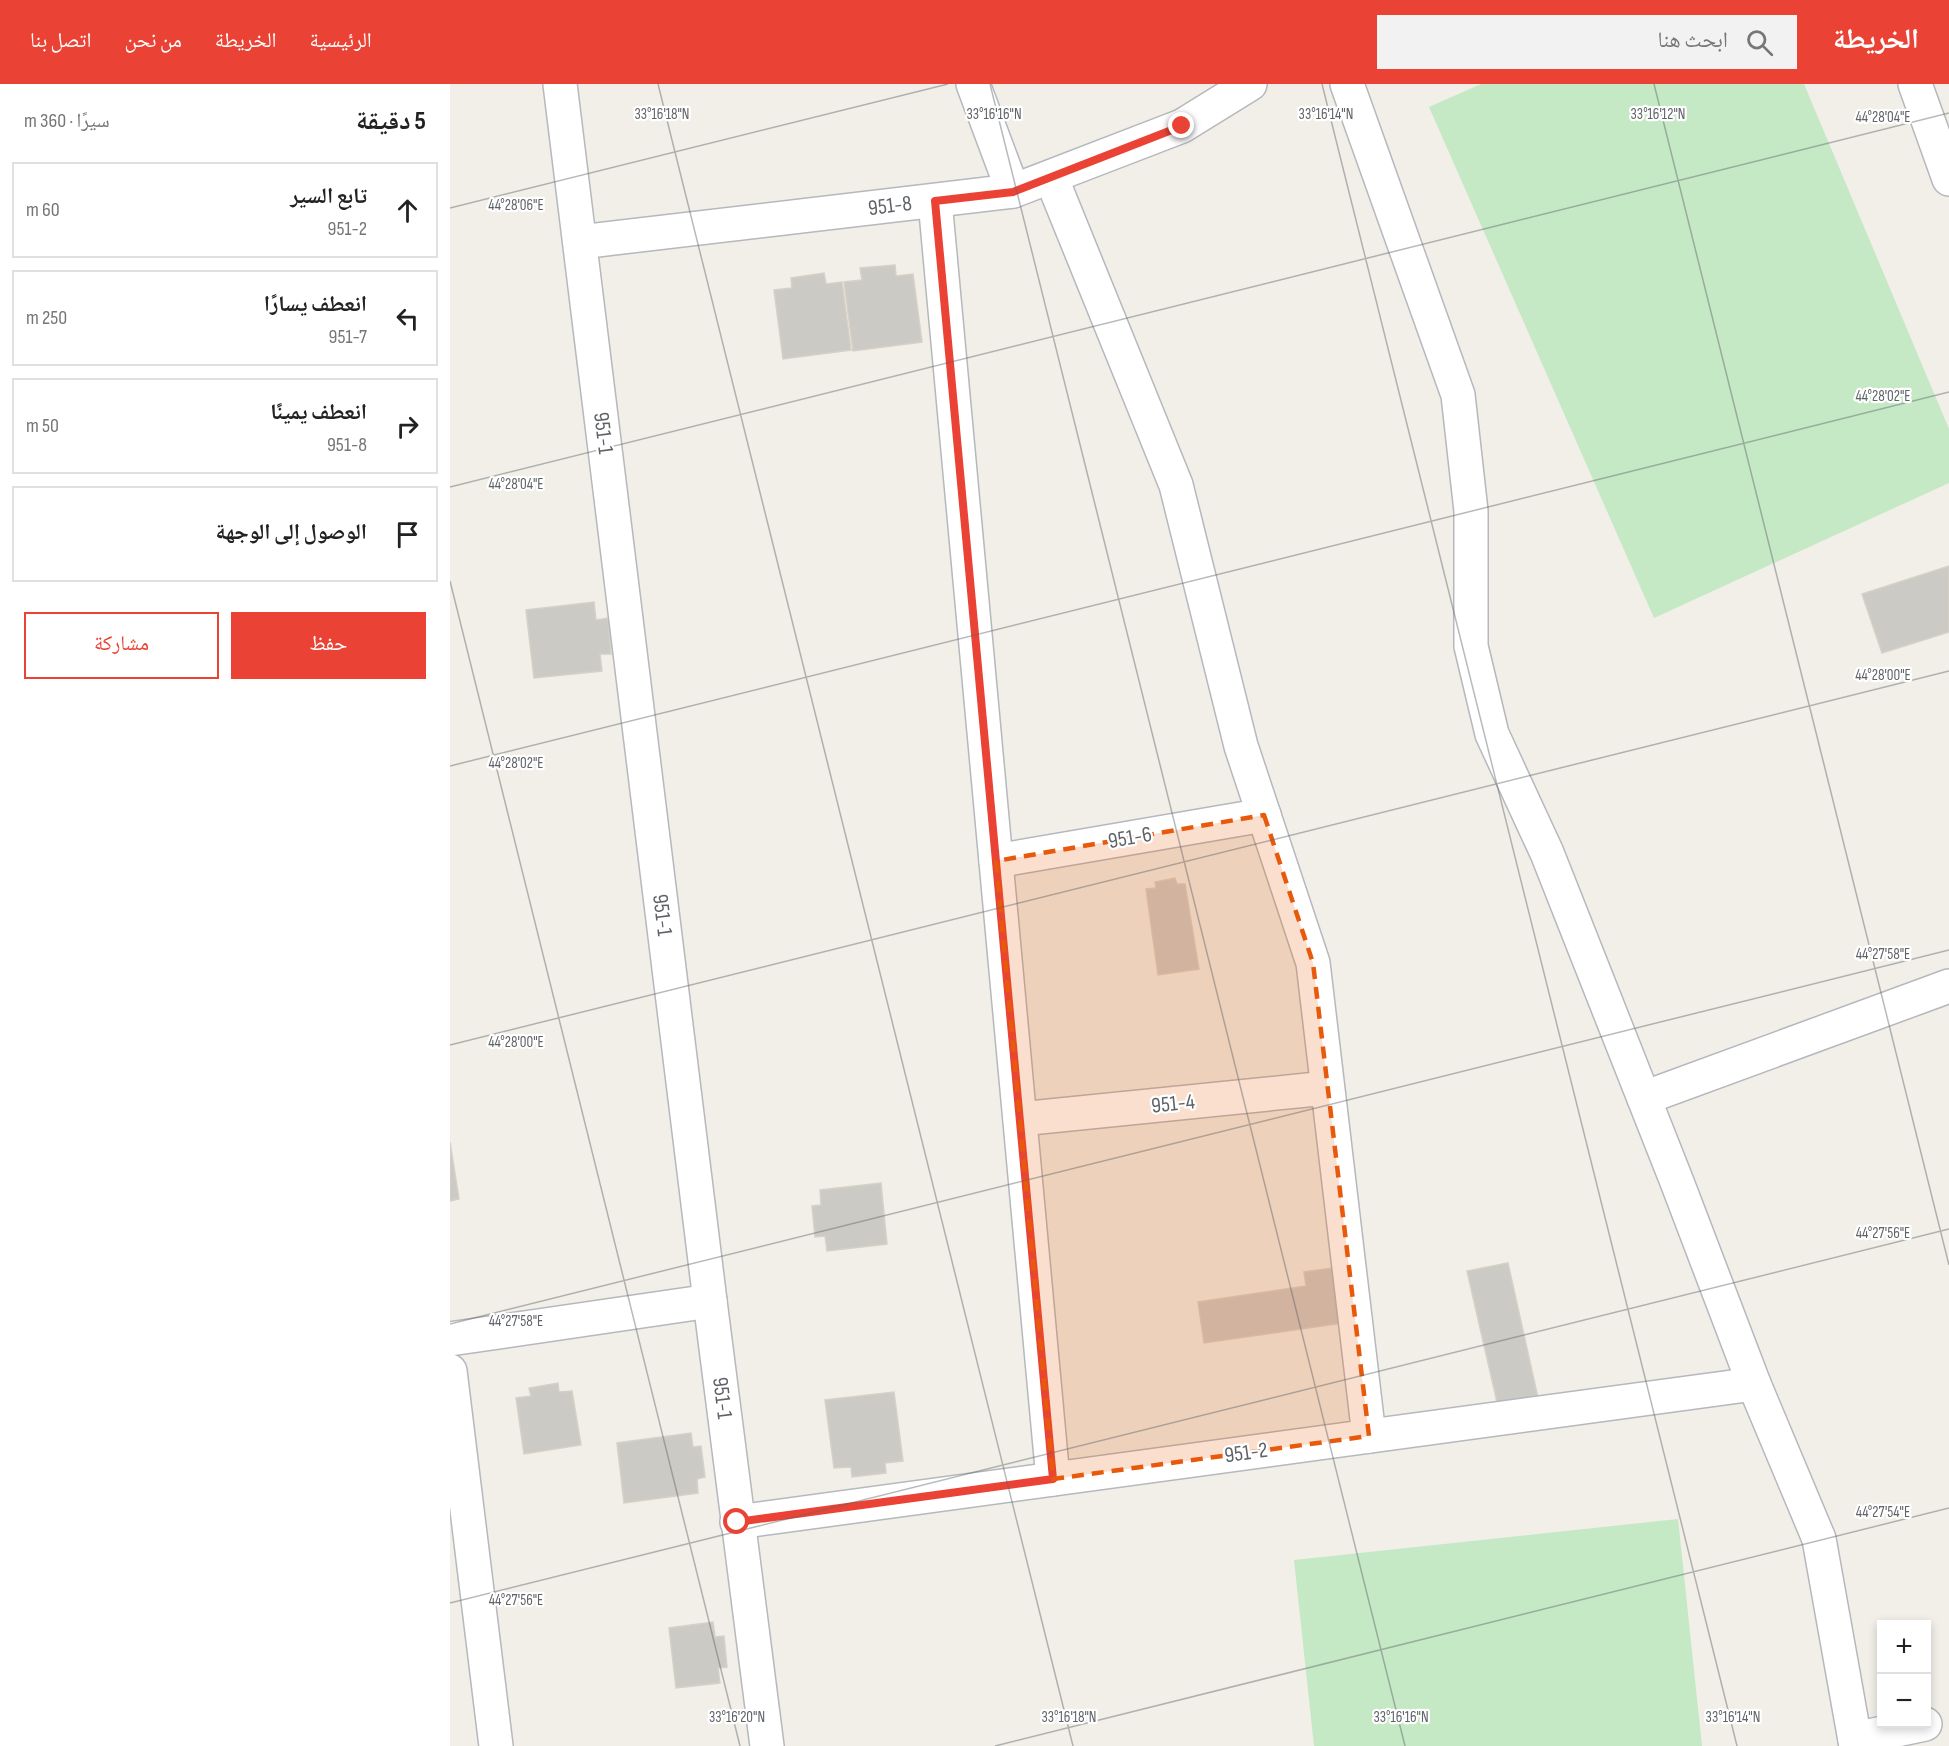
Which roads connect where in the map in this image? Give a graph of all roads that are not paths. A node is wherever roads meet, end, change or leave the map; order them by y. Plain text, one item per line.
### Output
1 (560, 84) edge
2 (973, 84) edge
3 (1250, 84) edge
4 (1347, 84) edge
5 (1915, 84) edge
6 (1051, 177) junction
7 (1949, 179) edge
8 (1013, 192) junction
9 (935, 201) junction
10 (580, 242) junction
11 (1264, 815) junction
12 (996, 861) junction
13 (1949, 986) edge
14 (1327, 1088) junction
15 (1644, 1098) junction
16 (1020, 1119) junction
17 (710, 1301) junction
18 (450, 1339) edge
19 (450, 1371) edge
20 (1754, 1383) junction
21 (1369, 1436) junction
22 (1053, 1479) junction
23 (737, 1522) junction
24 (1949, 1718) edge
25 (1931, 1722) edge
26 (1908, 1728) edge
27 (1856, 1742) edge
28 (496, 1746) edge
29 (767, 1746) edge

1 - 10 street, 951-1
2 - 8 street
3 - 6 street, 951-8
4 - 15 street
5 - 7 street
6 - 8 street, 951-8
6 - 11 street
8 - 9 street, 951-8
9 - 10 street, 951-8
9 - 12 street
10 - 17 street, 951-1
11 - 12 street, 951-6
11 - 14 street
12 - 16 street
13 - 15 street
14 - 16 street, 951-4
14 - 21 street
15 - 20 street
16 - 22 street
17 - 18 street
17 - 23 street, 951-1
19 - 28 street
20 - 21 street, 951-2
20 - 27 street
21 - 22 street, 951-2
22 - 23 street, 951-2
23 - 29 street, 951-1
24 - 25 street
26 - 27 street

